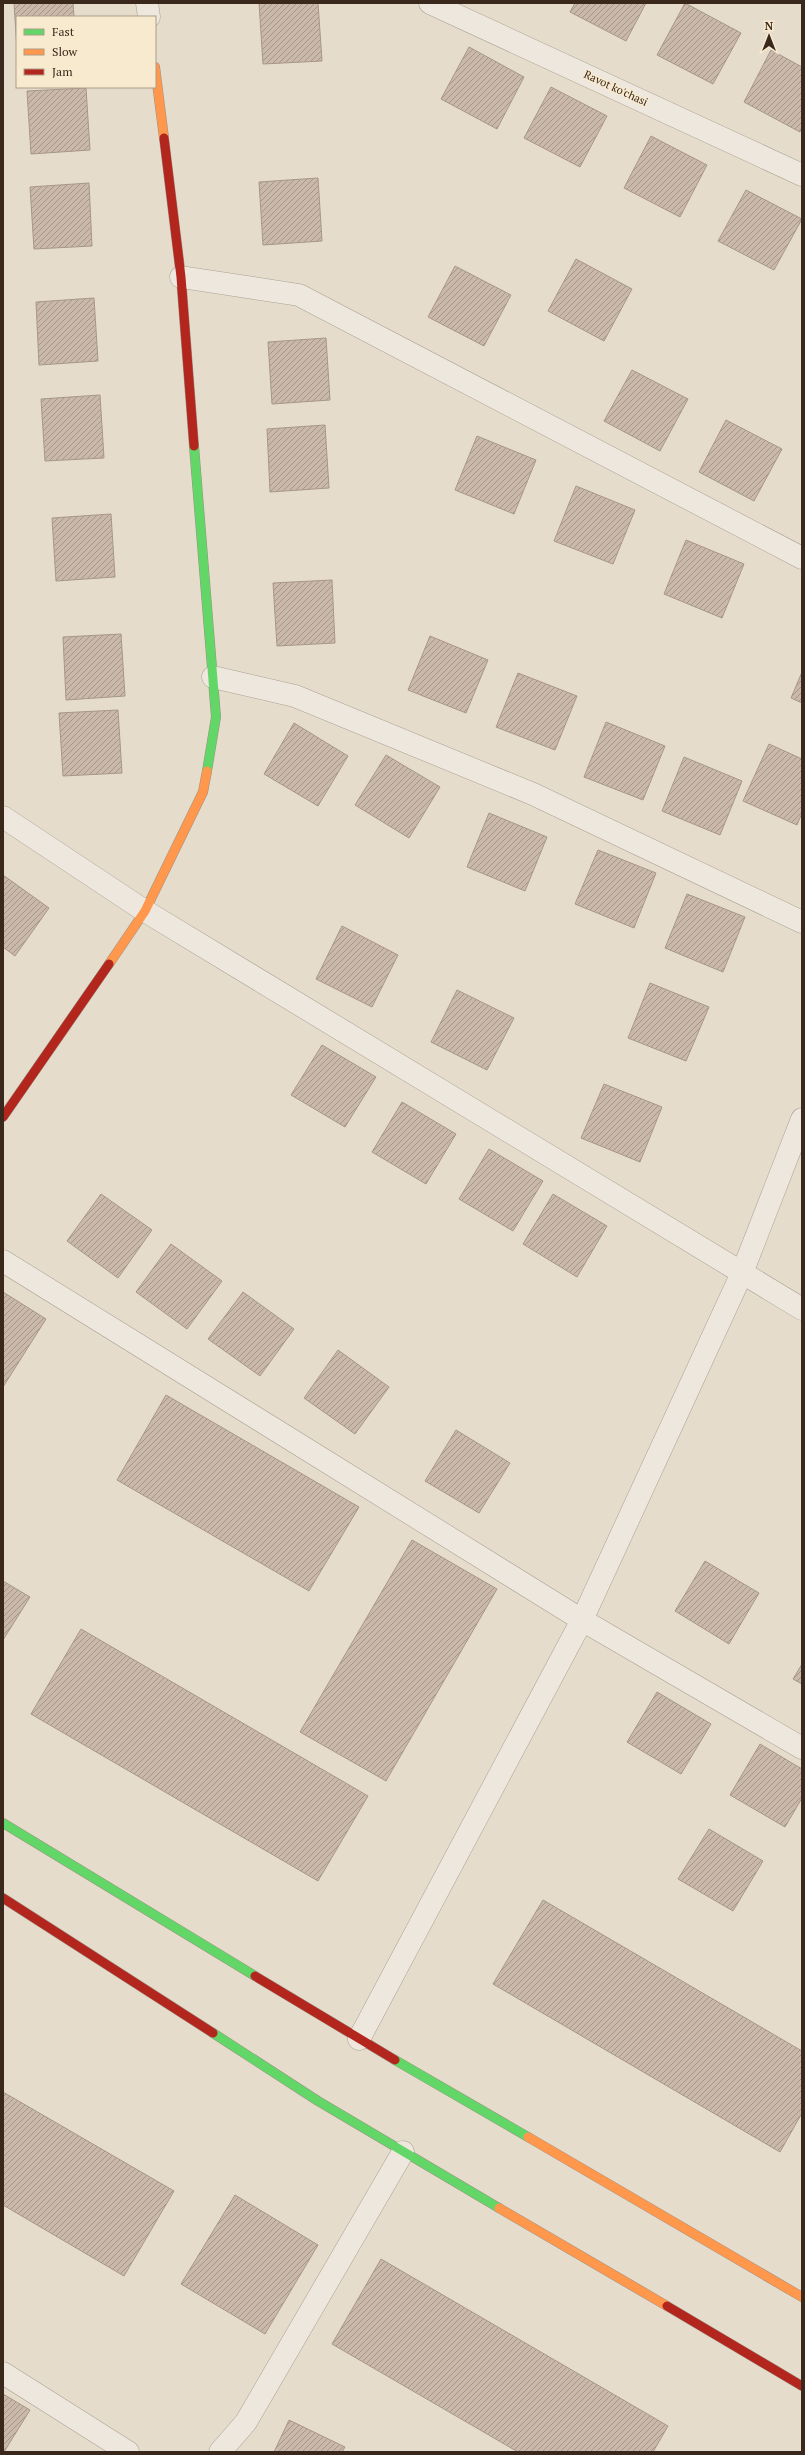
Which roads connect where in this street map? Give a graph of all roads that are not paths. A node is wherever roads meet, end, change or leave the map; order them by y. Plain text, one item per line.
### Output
1 (147, 3) edge
2 (430, 3) edge
3 (149, 16) edge
4 (156, 75) edge
5 (802, 175) edge
6 (181, 277) junction
7 (802, 558) edge
8 (213, 677) junction
9 (3, 817) edge
10 (145, 911) junction
11 (802, 922) edge
12 (3, 1117) edge
13 (802, 1119) edge
14 (3, 1261) edge
15 (742, 1273) junction
16 (802, 1309) edge
17 (582, 1620) junction
18 (802, 1748) edge
19 (3, 1823) edge
20 (3, 1898) edge
21 (360, 2039) junction
22 (403, 2152) junction
23 (802, 2297) edge
24 (3, 2373) edge
25 (802, 2386) edge
26 (128, 2452) edge
27 (220, 2452) edge

1 - 3 street
2 - 5 street, Ravot ko'chasi
4 - 6 main road
6 - 7 street
6 - 8 main road
8 - 10 main road
8 - 11 street
9 - 10 street
10 - 12 main road
10 - 15 street
13 - 15 street
14 - 17 street
15 - 16 street
15 - 17 street
17 - 18 street
17 - 21 street
19 - 21 main road
20 - 22 main road
21 - 23 main road
22 - 25 main road
22 - 27 street
24 - 26 street

